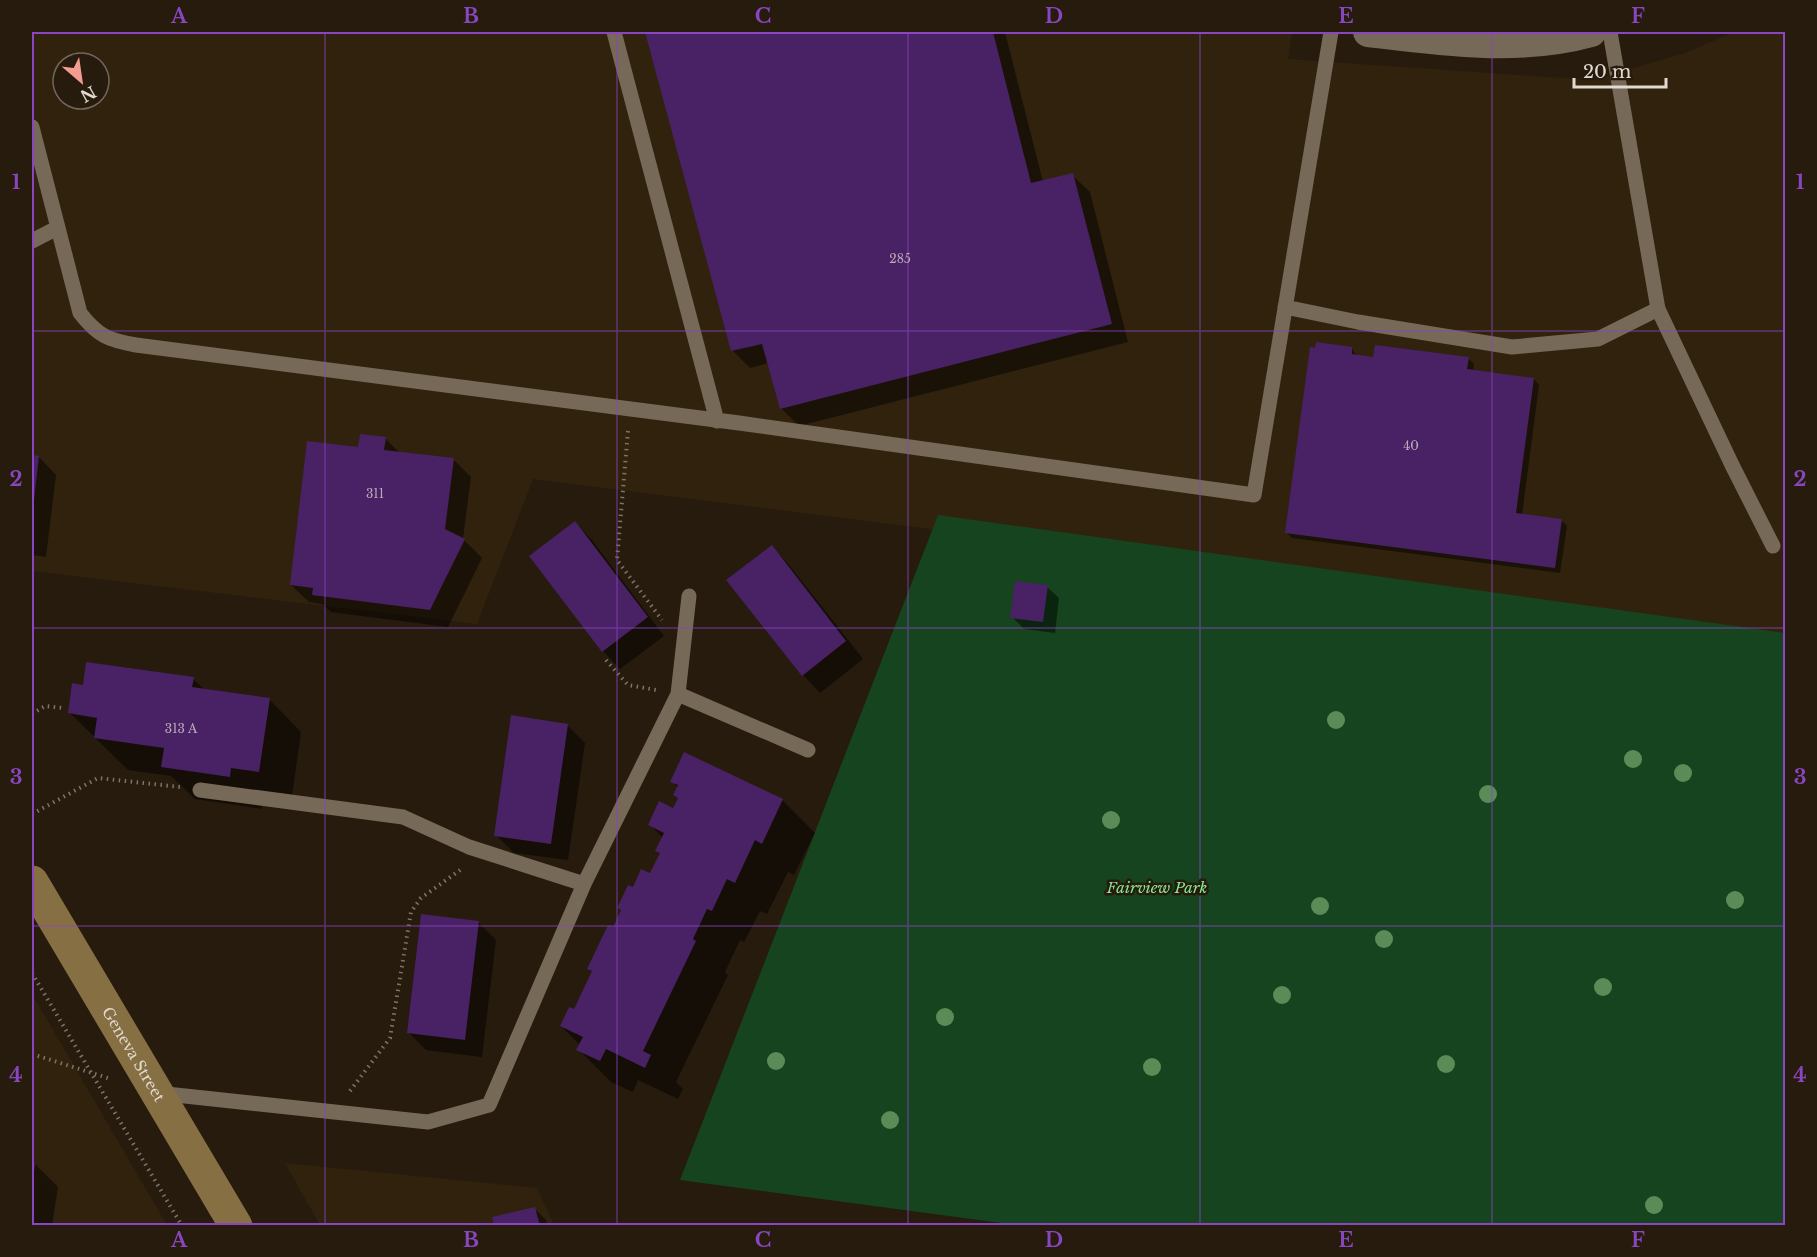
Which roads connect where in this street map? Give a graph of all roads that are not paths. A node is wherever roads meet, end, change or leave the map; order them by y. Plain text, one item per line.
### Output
1 (614, 32) edge
2 (1331, 32) edge
3 (1368, 32) edge
4 (1591, 32) edge
5 (1610, 32) edge
6 (32, 127) edge
7 (57, 228) junction
8 (32, 241) edge
9 (1285, 307) junction
10 (1658, 309) junction
11 (717, 421) junction
12 (1773, 546) dead end
13 (689, 596) dead end
14 (678, 694) junction
15 (808, 750) dead end
16 (200, 790) road end
17 (32, 882) edge
18 (584, 884) junction
19 (157, 1093) junction
20 (236, 1226) edge

1 - 11 lane
2 - 9 lane
3 - 4 street
5 - 10 lane
6 - 7 lane
7 - 8 lane
7 - 11 lane
9 - 10 lane
9 - 11 lane
10 - 12 lane
13 - 14 lane
14 - 15 lane
14 - 18 lane
16 - 18 lane
17 - 19 main road, Geneva Street
18 - 19 lane
19 - 20 main road, Geneva Street

